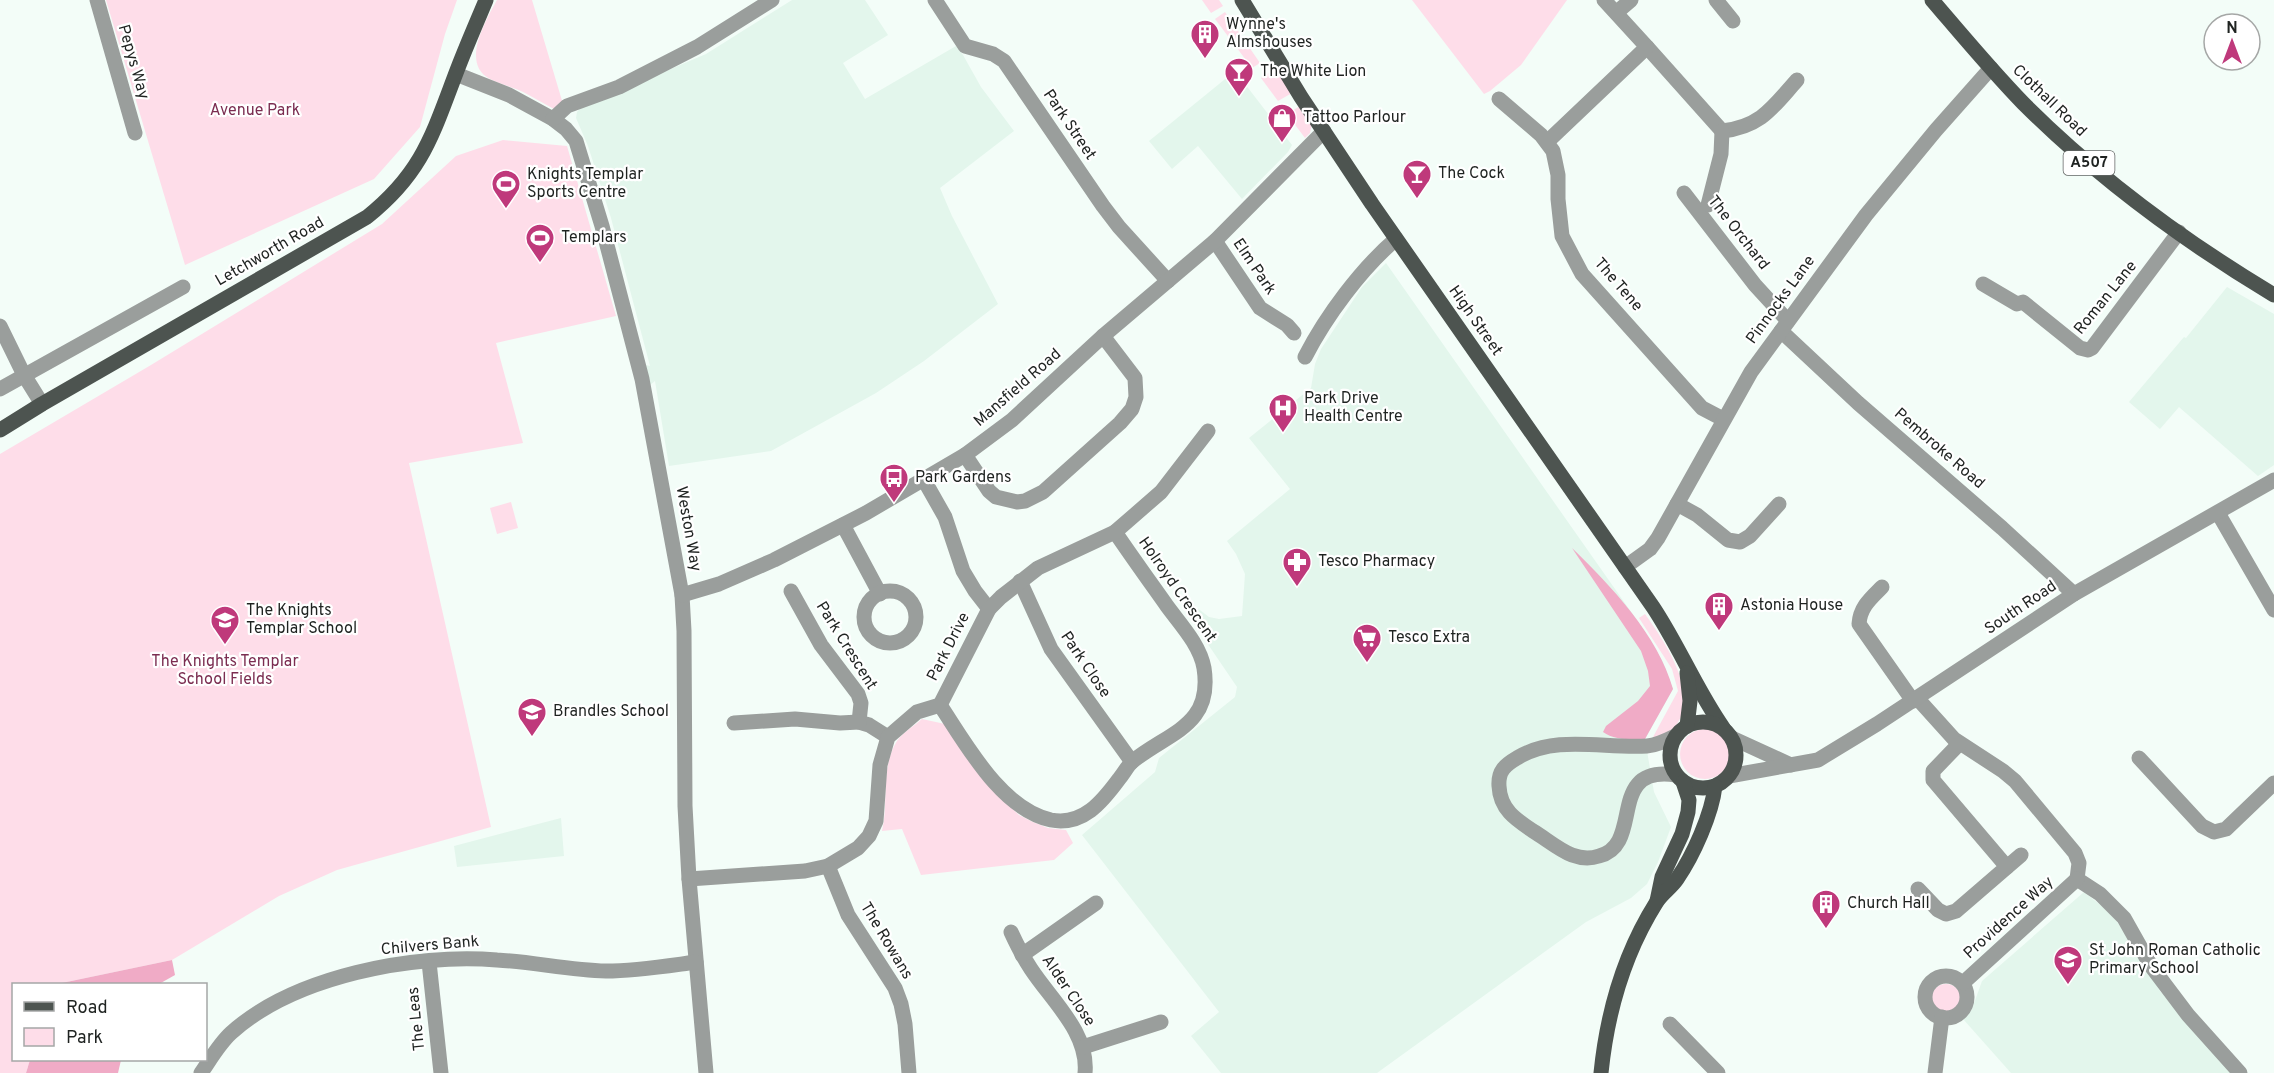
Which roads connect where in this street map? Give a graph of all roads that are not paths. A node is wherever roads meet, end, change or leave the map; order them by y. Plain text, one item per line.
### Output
1 (97, 0) edge
2 (486, 0) edge
3 (772, 0) edge
4 (935, 0) edge
5 (1242, 0) edge
6 (1604, 0) edge
7 (1631, 0) edge
8 (1716, 0) edge
9 (1932, 0) edge
10 (1617, 12) junction
11 (1734, 21) dead end
12 (1647, 47) junction
13 (1991, 69) junction
14 (456, 74) junction
15 (1797, 80) dead end
16 (1499, 99) dead end
17 (553, 119) junction
18 (1324, 131) junction
19 (1722, 131) junction
20 (135, 133) dead end
21 (1547, 142) junction
22 (1684, 193) dead end
23 (1708, 205) dead end
24 (2179, 232) junction
25 (1396, 239) junction
26 (1215, 241) junction
27 (1168, 282) junction
28 (1983, 284) dead end
29 (183, 287) dead end
30 (2274, 295) edge
31 (0, 326) edge
32 (1785, 326) junction
33 (1294, 333) dead end
34 (1103, 336) junction
35 (1305, 357) dead end
36 (24, 375) junction
37 (0, 389) edge
38 (42, 404) junction
39 (1723, 419) junction
40 (0, 430) edge
41 (1208, 431) dead end
42 (965, 455) junction
43 (924, 480) junction
44 (2274, 480) edge
45 (1677, 504) junction
46 (1779, 504) dead end
47 (2218, 513) junction
48 (843, 525) junction
49 (1115, 532) junction
50 (1625, 567) junction
51 (1020, 582) junction
52 (1882, 587) dead end
53 (791, 591) dead end
54 (880, 594) dead end
55 (2074, 594) junction
56 (682, 595) junction
57 (989, 609) junction
58 (2274, 610) edge
59 (1684, 658) junction
60 (1915, 699) junction
61 (940, 705) junction
62 (859, 722) junction
63 (734, 723) dead end
64 (1682, 730) junction
65 (1728, 733) junction
66 (888, 737) junction
67 (1959, 744) junction
68 (2139, 758) dead end
69 (1132, 762) junction
70 (1791, 765) junction
71 (1730, 776) junction
72 (1679, 778) junction
73 (2274, 783) edge
74 (1715, 786) junction
75 (2021, 855) dead end
76 (828, 866) junction
77 (2007, 867) junction
78 (689, 879) junction
79 (2078, 879) junction
80 (1918, 889) dead end
81 (1657, 901) junction
82 (1096, 903) dead end
83 (1011, 932) dead end
84 (1022, 955) junction
85 (429, 962) junction
86 (696, 962) junction
87 (1963, 983) junction
88 (1942, 1017) junction
89 (1161, 1022) dead end
90 (1670, 1024) dead end
91 (1083, 1047) junction
92 (201, 1073) edge
93 (441, 1073) edge
94 (706, 1073) edge
95 (909, 1073) edge
96 (1085, 1073) edge
97 (1601, 1073) edge
98 (1718, 1073) edge
99 (1935, 1073) edge
100 (2240, 1073) edge

1 - 20 street, Pepys Way
2 - 14 main road, Letchworth Road
3 - 17 street
4 - 27 street, Park Street
5 - 18 main road, High Street
6 - 10 street
7 - 10 street
8 - 11 street
9 - 13 main road, Clothall Road / A507
10 - 12 street
12 - 19 street
12 - 21 street
13 - 24 main road, Clothall Road / A507
13 - 32 street, Pinnocks Lane
14 - 17 street, Weston Way
14 - 38 main road, Letchworth Road
15 - 19 street
16 - 21 street, The Tene
17 - 56 street, Weston Way
18 - 25 main road, High Street
18 - 26 street, Mansfield Road
19 - 23 street
21 - 39 street, The Tene
22 - 32 street, The Orchard
24 - 28 street, Roman Lane
24 - 30 main road, Clothall Road / A507
25 - 35 street
25 - 50 main road, High Street
26 - 27 street, Mansfield Road
26 - 33 street, Elm Park
27 - 34 street, Mansfield Road
29 - 36 street
31 - 36 street
32 - 39 street, Pinnocks Lane
32 - 55 street, Pembroke Road
34 - 42 street, Mansfield Road
34 - 42 street
36 - 37 street
36 - 38 street
38 - 40 main road, Letchworth Road
39 - 45 street, Pinnocks Lane
41 - 49 street, Park Drive
42 - 43 street, Mansfield Road
43 - 48 street, Mansfield Road
43 - 57 street
44 - 47 street, South Road
45 - 46 street
45 - 50 street, Pinnocks Lane
47 - 55 street, South Road
47 - 58 street
48 - 54 street
48 - 56 street, Mansfield Road
49 - 51 street, Park Drive
49 - 69 street, Holroyd Crescent
50 - 59 main road, High Street
51 - 57 street, Park Drive
51 - 69 street, Park Close
52 - 60 street
53 - 62 street, Park Crescent
55 - 60 street, South Road
56 - 78 street, Weston Way
57 - 61 street, Park Drive
59 - 64 main road, High Street
59 - 65 main road, High Street
60 - 67 street
60 - 70 street, South Road
61 - 66 street, Park Drive
61 - 69 street, Holroyd Crescent
62 - 63 street
62 - 66 street
64 - 65 main road
64 - 72 main road
64 - 72 street
65 - 70 street
65 - 71 main road
66 - 76 street
67 - 77 street
67 - 79 street
68 - 73 street
70 - 71 street, South Road
71 - 74 main road
72 - 74 main road
72 - 81 main road
74 - 81 main road
75 - 77 street
76 - 78 street
76 - 95 street, The Rowans
77 - 80 street
78 - 86 street, Weston Way
79 - 87 street, Providence Way
79 - 100 street
81 - 97 main road
82 - 84 street, Alder Close
83 - 84 street, Alder Close
84 - 91 street, Alder Close
85 - 86 street, Chilvers Bank
85 - 92 street, Chilvers Bank
85 - 93 street, The Leas
86 - 94 street, Weston Way
87 - 88 street, Providence Way
87 - 88 street, Providence Way
88 - 99 street
89 - 91 street, Alder Close
90 - 98 street
91 - 96 street, Alder Close

